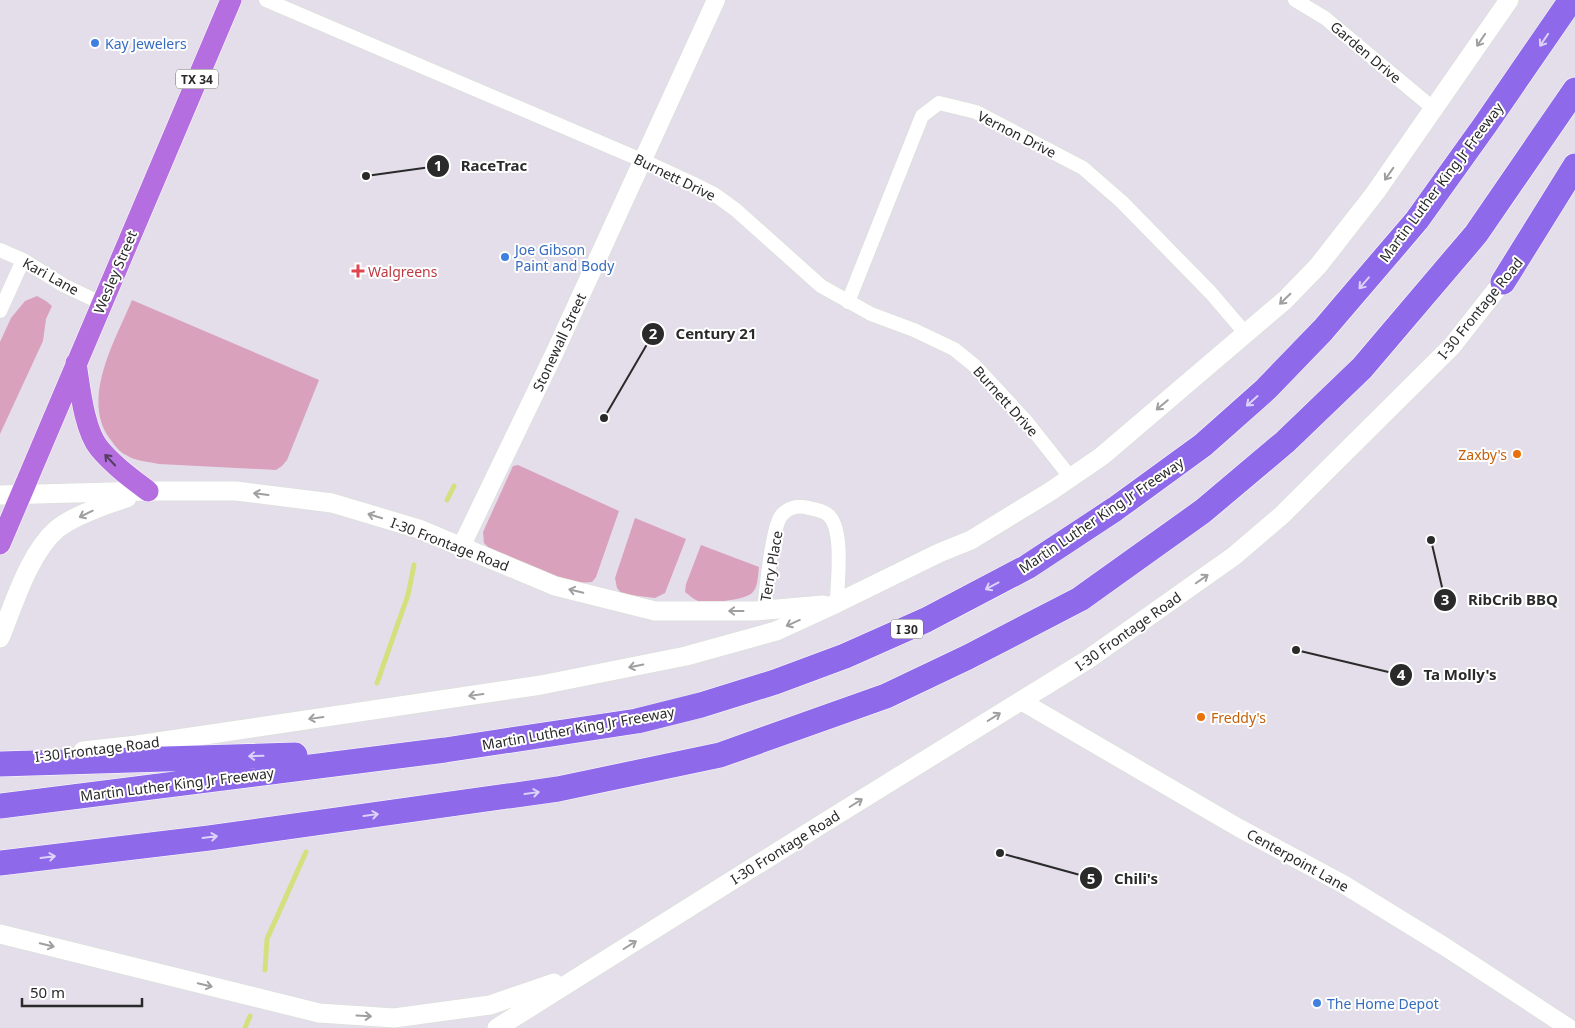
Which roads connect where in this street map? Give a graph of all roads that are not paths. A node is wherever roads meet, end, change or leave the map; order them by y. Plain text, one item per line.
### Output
1 (231, 0) edge
2 (266, 0) edge
3 (716, 0) edge
4 (1295, 0) edge
5 (1509, 0) edge
6 (1571, 0) edge
7 (1575, 90) edge
8 (1434, 109) junction
9 (642, 161) junction
10 (1575, 166) edge
11 (1575, 182) edge
12 (0, 250) edge
13 (23, 260) junction
14 (1503, 282) junction
15 (848, 302) junction
16 (101, 304) junction
17 (0, 311) edge
18 (1246, 334) junction
19 (76, 364) junction
20 (1071, 478) junction
21 (148, 491) junction
22 (10, 495) edge
23 (0, 544) edge
24 (461, 547) junction
25 (837, 603) junction
26 (764, 610) junction
27 (0, 638) edge
28 (1021, 701) junction
29 (445, 750) junction
30 (0, 762) edge
31 (0, 806) edge
32 (0, 863) edge
33 (0, 934) edge
34 (588, 971) junction
35 (497, 1028) edge
36 (1569, 1028) edge

1 - 16 main road, Wesley Street / TX 34
2 - 9 street, Burnett Drive
3 - 9 street, Stonewall Street
4 - 8 street, Garden Drive
5 -> 8 main road, I-30 Frontage Road
6 -> 29 highway, Martin Luther King Jr Freeway / I 30
32 -> 7 highway
8 -> 18 main road, I-30 Frontage Road
9 - 15 street, Burnett Drive
9 - 24 street, Stonewall Street
10 - 14 highway
11 - 14 main road, I-30 Frontage Road
12 - 13 street, Kari Lane
13 - 16 street, Kari Lane
13 - 17 street
28 -> 14 main road, I-30 Frontage Road
15 - 18 street, Vernon Drive
15 - 20 street, Burnett Drive
16 - 19 main road, Wesley Street / TX 34
18 -> 20 main road, I-30 Frontage Road
21 -> 19 main road
19 - 22 main road, Wesley Street / TX 34
20 - 25 main road, I-30 Frontage Road
21 - 22 main road, I-30 Frontage Road
24 -> 21 main road, I-30 Frontage Road
21 -> 27 main road
22 - 23 main road, Wesley Street / TX 34
26 -> 24 main road, I-30 Frontage Road
25 - 26 main road, I-30 Frontage Road
25 - 26 street, Terry Place
25 -> 30 main road, I-30 Frontage Road
34 -> 28 main road, I-30 Frontage Road
28 - 36 street, Centerpoint Lane
29 -> 30 highway
29 - 31 highway, Martin Luther King Jr Freeway / I 30
33 -> 34 main road, I-30 Frontage Road
34 - 35 main road, I-30 Frontage Road

